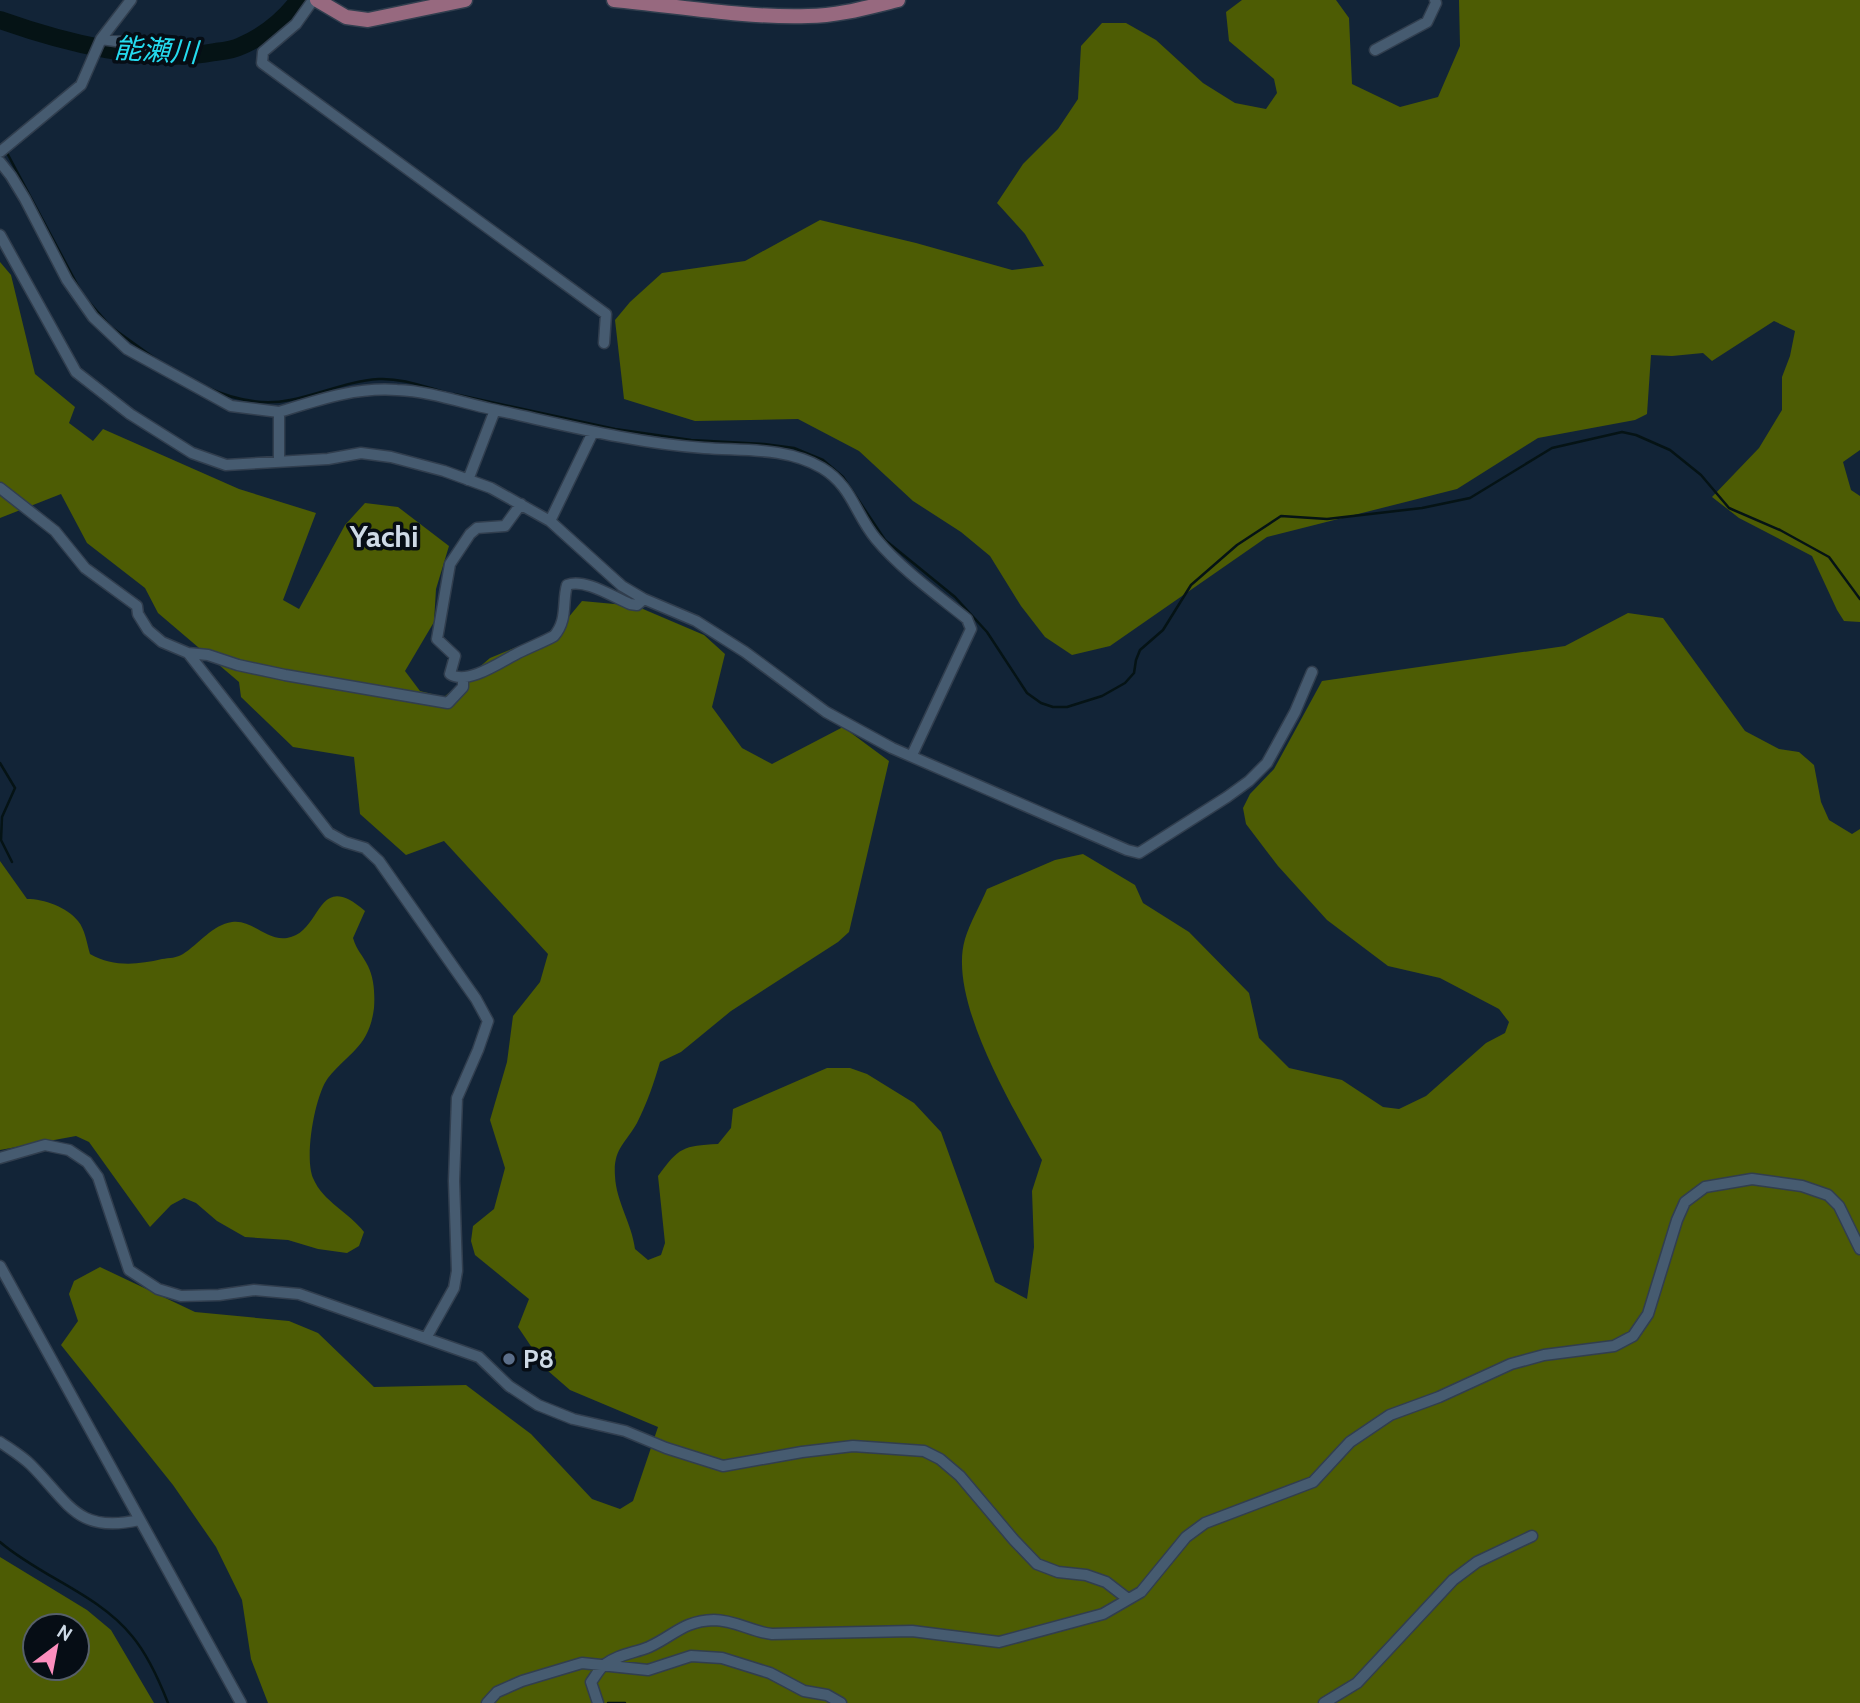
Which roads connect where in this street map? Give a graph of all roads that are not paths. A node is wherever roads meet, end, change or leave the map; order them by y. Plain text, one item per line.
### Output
1 (131, 0) edge
2 (315, 0) edge
3 (465, 0) edge
4 (614, 0) edge
5 (898, 0) edge
6 (1435, 0) edge
7 (100, 39) junction
8 (172, 49) dead end
9 (1376, 50) dead end
10 (0, 152) edge
11 (0, 162) edge
12 (0, 234) edge
13 (604, 343) dead end
14 (495, 410) junction
15 (279, 412) junction
16 (593, 432) junction
17 (279, 462) junction
18 (468, 480) junction
19 (0, 488) edge
20 (521, 504) junction
21 (550, 521) junction
22 (644, 599) junction
23 (188, 653) junction
24 (1312, 672) dead end
25 (463, 678) junction
26 (912, 755) junction
27 (0, 1158) edge
28 (1860, 1250) edge
29 (0, 1266) edge
30 (426, 1338) junction
31 (0, 1442) edge
32 (139, 1520) junction
33 (1532, 1535) dead end
34 (1128, 1599) junction
35 (603, 1666) junction
36 (241, 1703) edge
37 (486, 1703) edge
38 (598, 1703) edge
39 (841, 1703) edge
40 (1324, 1703) edge

1 - 7 street
2 - 3 main road
2 - 13 street
4 - 5 main road
6 - 9 street
7 - 8 street
7 - 10 street
11 - 15 street
12 - 17 street
14 - 15 street
14 - 16 street
14 - 18 street
15 - 17 street
16 - 21 street
16 - 26 street
17 - 18 street
18 - 20 street
19 - 23 street
20 - 21 street
20 - 25 street
21 - 22 street
22 - 25 street
22 - 26 street
23 - 25 street
23 - 30 street
24 - 26 street
27 - 30 street
28 - 34 street
29 - 32 street
30 - 34 street
31 - 32 street
32 - 36 street
33 - 40 street
34 - 35 street
35 - 37 street
35 - 38 street
35 - 39 street

